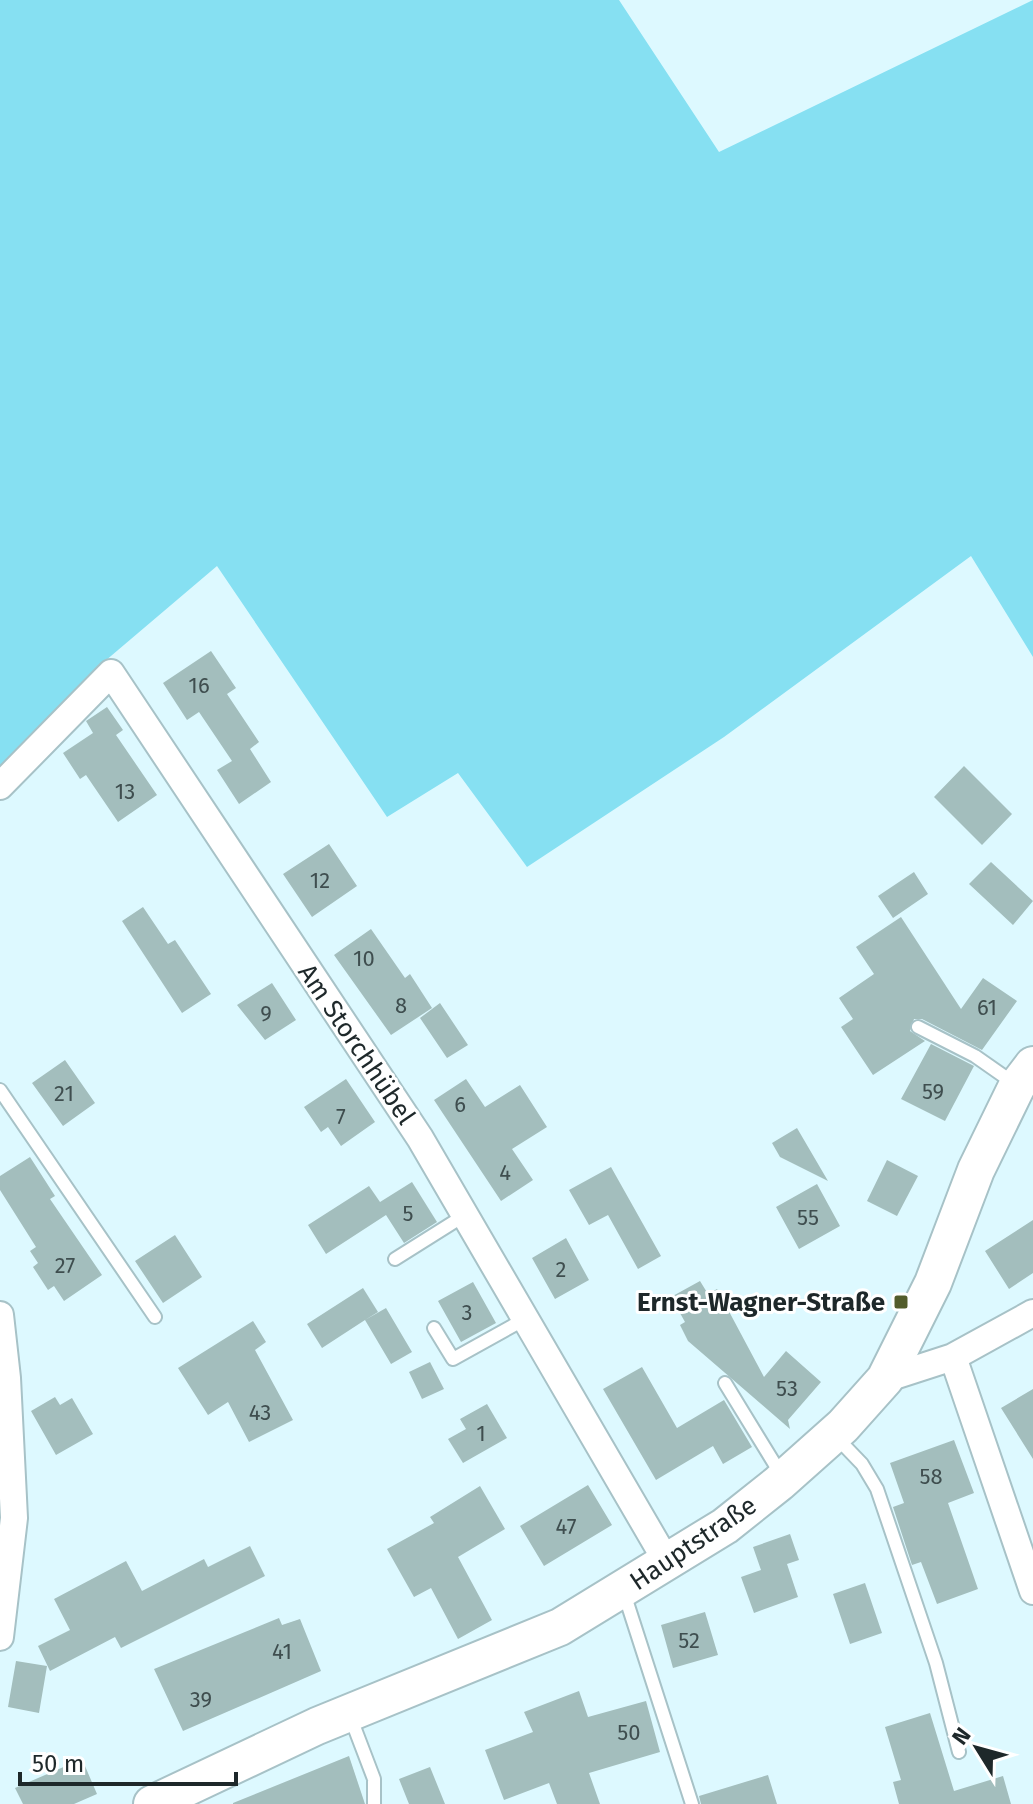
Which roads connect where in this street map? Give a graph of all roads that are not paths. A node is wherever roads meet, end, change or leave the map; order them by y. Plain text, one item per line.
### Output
1 (0, 786) edge
2 (918, 1027) dead end
3 (1025, 1076) edge
4 (0, 1090) edge
5 (465, 1215) junction
6 (395, 1259) dead end
7 (1033, 1313) edge
8 (0, 1315) edge
9 (155, 1317) dead end
10 (525, 1319) junction
11 (434, 1328) dead end
12 (953, 1357) junction
13 (885, 1379) junction
14 (725, 1383) dead end
15 (834, 1434) junction
16 (784, 1479) junction
17 (667, 1562) junction
18 (623, 1590) junction
19 (1033, 1591) edge
20 (0, 1637) edge
21 (349, 1714) junction
22 (959, 1752) dead end
23 (152, 1804) edge
24 (374, 1804) edge
25 (692, 1804) edge

1 - 5 street, Am Storchhübel
2 - 3 lane
3 - 13 street, Hauptstraße
4 - 9 lane
5 - 6 lane
5 - 10 street, Am Storchhübel
7 - 12 street
8 - 20 street
10 - 11 lane
10 - 17 street, Am Storchhübel
12 - 13 street
12 - 19 street
13 - 15 street, Hauptstraße
14 - 16 lane
15 - 16 street, Hauptstraße
15 - 22 lane
16 - 17 street, Hauptstraße
17 - 18 street, Hauptstraße
18 - 21 street, Hauptstraße
18 - 25 lane
21 - 23 street, Hauptstraße
21 - 24 lane

